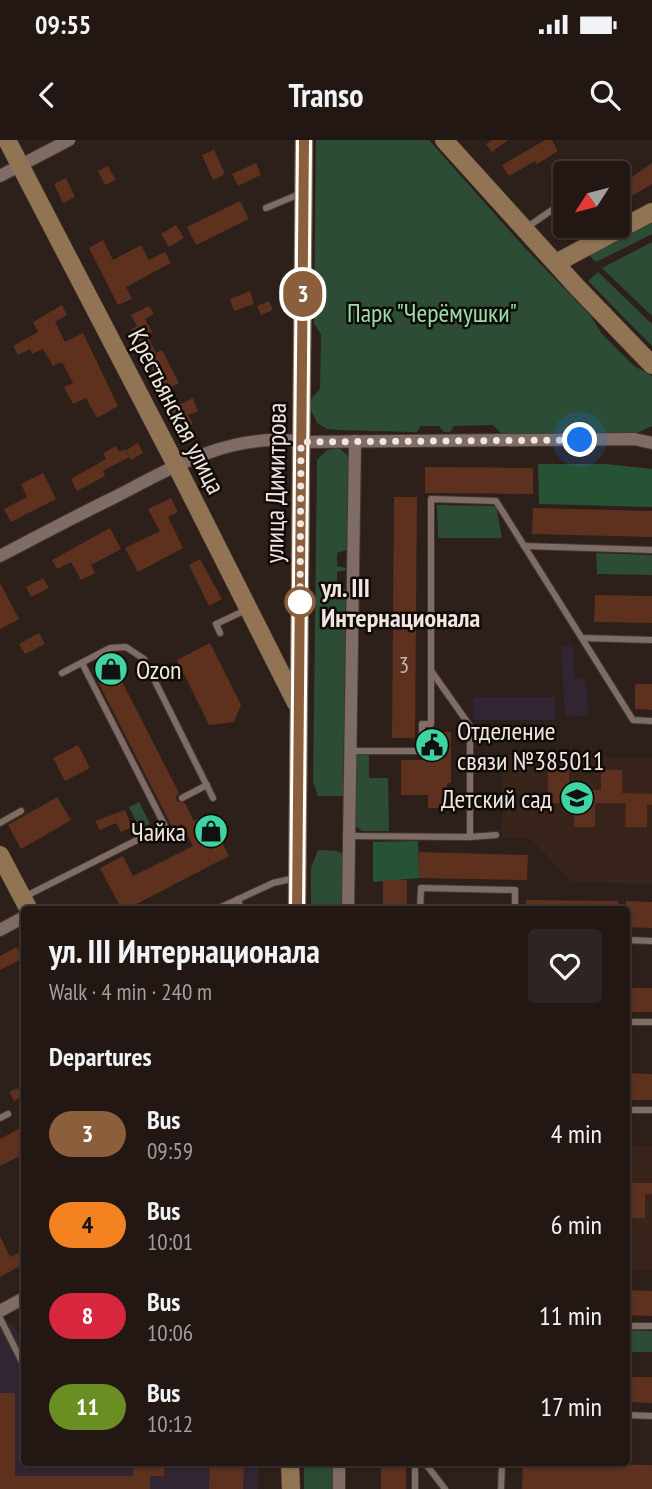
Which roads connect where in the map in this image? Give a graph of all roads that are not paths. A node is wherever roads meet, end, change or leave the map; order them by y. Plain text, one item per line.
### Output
1 (7, 140) edge
2 (69, 140) edge
3 (304, 140) edge
4 (444, 140) edge
5 (20, 166) junction
6 (0, 176) edge
7 (304, 192) junction
8 (266, 208) dead end
9 (553, 209) edge
10 (652, 212) edge
11 (524, 229) junction
12 (556, 263) junction
13 (652, 365) edge
14 (652, 433) edge
15 (634, 439) junction
16 (355, 441) junction
17 (301, 442) junction
18 (652, 443) edge
19 (176, 465) junction
20 (524, 546) junction
21 (652, 550) edge
22 (0, 556) edge
23 (248, 610) junction
24 (220, 633) dead end
25 (582, 638) junction
26 (652, 640) edge
27 (82, 663) junction
28 (430, 671) junction
29 (62, 673) dead end
30 (297, 706) junction
31 (652, 721) edge
32 (350, 751) junction
33 (207, 785) junction
34 (182, 797) dead end
35 (214, 798) dead end
36 (21, 811) dead end
37 (0, 823) edge
38 (496, 835) dead end
39 (349, 836) junction
40 (470, 837) junction
41 (0, 855) edge
42 (297, 877) junction
43 (238, 899) junction
44 (26, 904) edge
45 (223, 906) edge
46 (240, 906) edge
47 (297, 906) edge
48 (348, 906) edge
49 (420, 906) edge
50 (514, 906) edge
51 (21, 918) edge
52 (0, 930) edge
53 (630, 940) edge
54 (652, 941) edge
55 (630, 1022) edge
56 (652, 1022) edge
57 (630, 1110) edge
58 (652, 1110) edge
59 (8, 1114) dead end
60 (0, 1118) edge
61 (21, 1300) edge
62 (0, 1311) edge
63 (0, 1318) edge
64 (630, 1326) edge
65 (652, 1326) edge
66 (21, 1360) edge
67 (630, 1415) edge
68 (652, 1416) edge
69 (290, 1466) edge
70 (340, 1466) edge
71 (415, 1466) edge
72 (427, 1466) edge
73 (502, 1466) edge
74 (291, 1489) edge
75 (339, 1489) edge
76 (415, 1489) edge
77 (445, 1489) edge
78 (501, 1489) edge

1 - 5 main road, Крестьянская улица
2 - 5 street
3 - 7 main road, улица Димитрова
4 - 11 main road
5 - 6 street
5 - 19 main road, Крестьянская улица
7 - 8 lane
7 - 17 main road, улица Димитрова
9 - 11 lane
10 - 12 main road
11 - 12 main road
12 - 13 main road
14 - 15 street
15 - 16 street
15 - 18 street
16 - 17 street
16 - 32 street
17 - 19 street
17 - 30 main road, улица Димитрова
19 - 22 street
19 - 23 main road, Крестьянская улица
20 - 21 lane
20 - 25 lane
20 - 28 lane
23 - 24 lane
23 - 30 main road, Крестьянская улица
25 - 26 lane
25 - 31 lane
27 - 29 lane
27 - 33 lane
27 - 44 lane
28 - 32 lane
28 - 40 lane
30 - 42 main road, улица Димитрова
32 - 39 street
33 - 34 lane
33 - 35 lane
36 - 37 lane
38 - 40 lane
39 - 40 lane
39 - 48 street
41 - 44 main road
42 - 43 lane
42 - 47 main road, улица Димитрова
43 - 45 lane
43 - 46 lane
49 - 50 lane
51 - 52 street
53 - 54 lane
55 - 56 lane
57 - 58 lane
59 - 60 lane
61 - 62 street
63 - 66 lane
64 - 65 lane
67 - 68 lane
69 - 74 main road
70 - 75 street
71 - 76 lane
72 - 77 lane
73 - 78 lane

